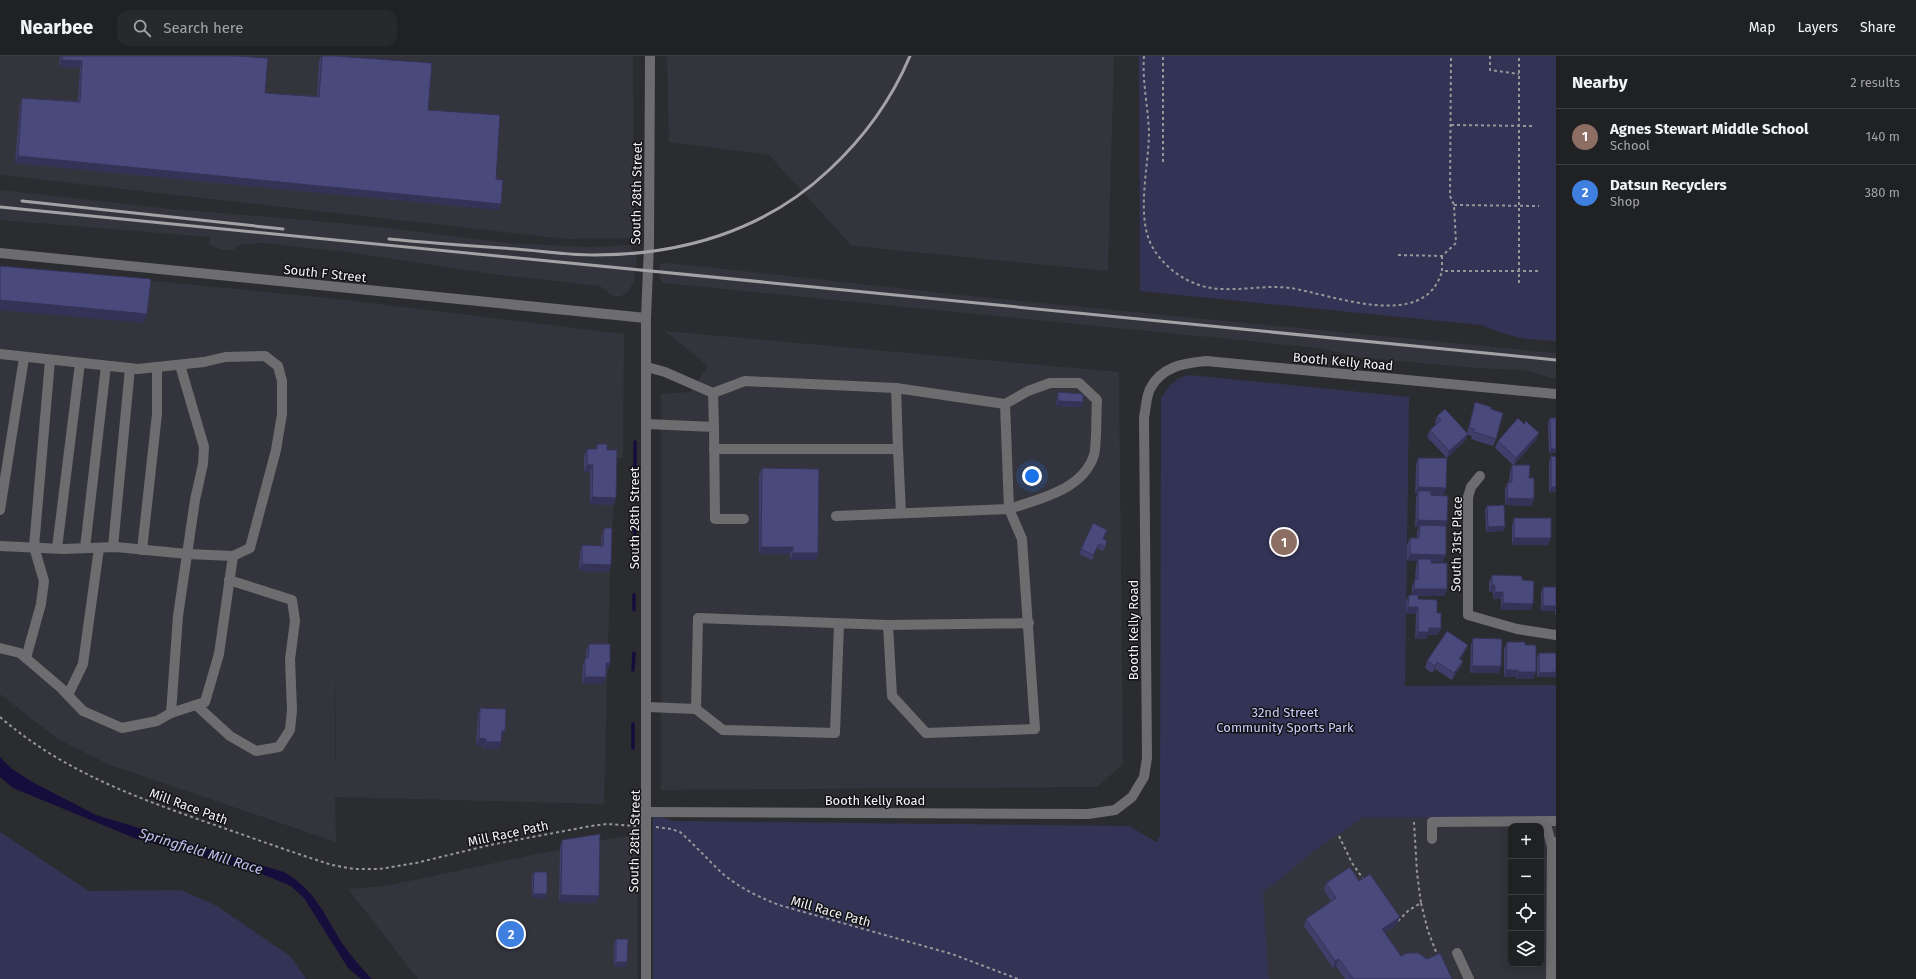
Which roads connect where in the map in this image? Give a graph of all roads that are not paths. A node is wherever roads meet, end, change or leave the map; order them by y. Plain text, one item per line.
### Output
1 (650, 56) edge
2 (0, 253) edge
3 (646, 318) junction
4 (0, 354) edge
5 (24, 358) junction
6 (50, 360) junction
7 (80, 363) junction
8 (180, 365) junction
9 (106, 366) junction
10 (157, 367) junction
11 (647, 367) junction
12 (130, 368) junction
13 (896, 388) junction
14 (713, 393) junction
15 (1556, 394) edge
16 (1005, 404) junction
17 (647, 424) junction
18 (714, 427) junction
19 (714, 449) junction
20 (898, 450) junction
21 (1480, 476) dead end
22 (1009, 509) junction
23 (0, 510) edge
24 (900, 513) junction
25 (836, 516) dead end
26 (744, 519) dead end
27 (0, 546) edge
28 (34, 547) junction
29 (113, 547) junction
30 (57, 548) junction
31 (85, 548) junction
32 (99, 548) junction
33 (142, 550) junction
34 (188, 554) junction
35 (233, 556) junction
36 (229, 580) junction
37 (1029, 623) junction
38 (838, 624) junction
39 (888, 626) junction
40 (1556, 635) edge
41 (0, 648) edge
42 (26, 658) junction
43 (68, 695) junction
44 (196, 706) junction
45 (647, 707) junction
46 (696, 709) junction
47 (171, 713) junction
48 (647, 812) junction
49 (1556, 820) edge
50 (1538, 821) junction
51 (1432, 839) dead end
52 (1554, 844) edge
53 (1457, 953) dead end
54 (646, 979) edge
55 (1469, 979) edge
56 (1551, 979) edge

1 - 3 street, South 28th Street
2 - 3 street, South F Street
3 - 11 street, South 28th Street
4 - 5 street
5 - 6 street
5 - 23 street
6 - 7 street
6 - 28 street
7 - 9 street
7 - 30 street
8 - 10 street
8 - 34 street
8 - 35 street
9 - 12 street
9 - 31 street
10 - 12 street
10 - 33 street
11 - 14 street
11 - 17 street, South 28th Street
12 - 29 street
13 - 14 street
13 - 16 street
13 - 20 street
14 - 18 street
15 - 48 street, Booth Kelly Road
16 - 22 street
16 - 22 street
17 - 18 street
17 - 45 street, South 28th Street
18 - 19 street
19 - 20 street
19 - 26 street
20 - 24 street
21 - 40 street, South 31st Place
22 - 24 street
22 - 37 street
24 - 25 street
27 - 28 street
28 - 30 street
28 - 42 street
29 - 32 street
29 - 33 street
30 - 31 street
31 - 32 street
32 - 43 street
33 - 34 street
34 - 35 street
34 - 47 street
35 - 36 street
36 - 44 street
36 - 44 street
37 - 39 street
37 - 39 street
38 - 39 street
38 - 46 street
38 - 46 street
41 - 42 street
42 - 43 street
43 - 47 street
44 - 47 street
45 - 46 street
45 - 48 street, South 28th Street
48 - 54 street, South 28th Street
49 - 50 street
50 - 51 street
50 - 52 street
52 - 56 street
53 - 55 street

